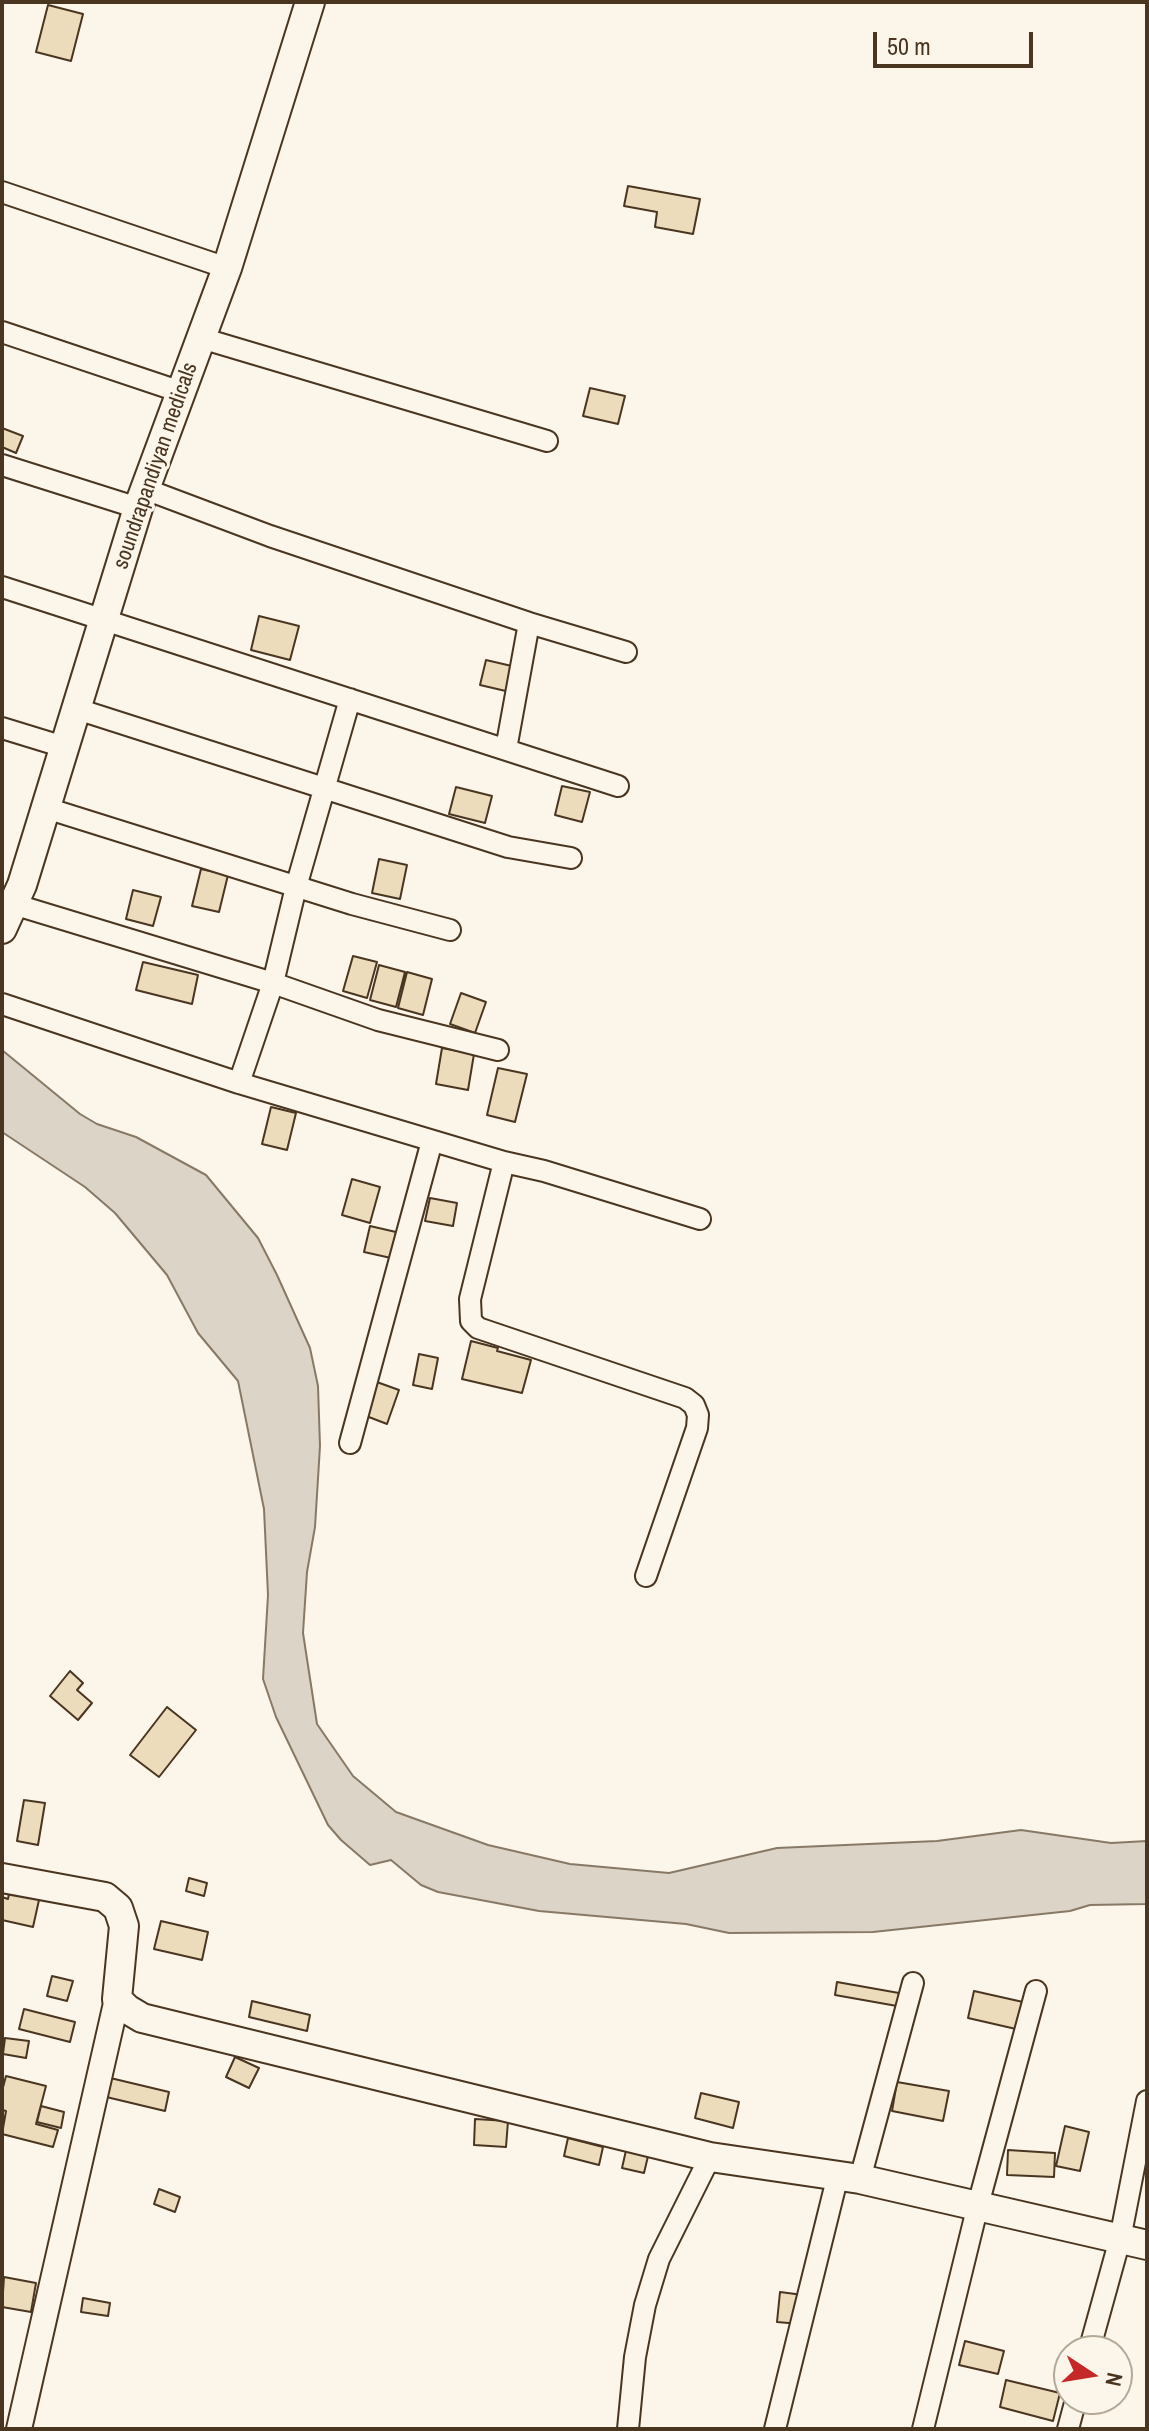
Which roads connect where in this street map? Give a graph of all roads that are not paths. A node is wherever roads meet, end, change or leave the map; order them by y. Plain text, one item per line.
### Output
1 (310, 2) edge
2 (2, 192) edge
3 (227, 268) junction
4 (2, 332) edge
5 (201, 338) junction
6 (181, 392) junction
7 (547, 441) dead end
8 (2, 465) edge
9 (142, 498) junction
10 (2, 587) edge
11 (103, 621) junction
12 (529, 623) junction
13 (626, 652) dead end
14 (350, 699) junction
15 (77, 709) junction
16 (2, 728) edge
17 (64, 747) junction
18 (506, 749) junction
19 (618, 786) dead end
20 (324, 788) junction
21 (46, 808) junction
22 (571, 858) dead end
23 (296, 887) junction
24 (8, 916) edge
25 (450, 930) dead end
26 (273, 983) junction
27 (2, 1004) edge
28 (498, 1050) dead end
29 (239, 1083) junction
30 (432, 1141) junction
31 (504, 1162) junction
32 (700, 1219) dead end
33 (350, 1443) dead end
34 (646, 1576) dead end
35 (2, 1878) edge
36 (913, 1983) dead end
37 (1036, 1991) dead end
38 (117, 1999) junction
39 (1147, 2101) edge
40 (710, 2157) junction
41 (849, 2177) junction
42 (978, 2205) junction
43 (1134, 2242) edge
44 (1096, 2335) edge
45 (19, 2429) edge
46 (628, 2429) edge
47 (775, 2429) edge
48 (923, 2429) edge

1 - 3 main road, soundrapandiyan medicals
2 - 3 street
3 - 5 main road, soundrapandiyan medicals
4 - 6 street
5 - 6 main road, soundrapandiyan medicals
5 - 7 street
6 - 9 main road, soundrapandiyan medicals
8 - 9 street
9 - 11 main road, soundrapandiyan medicals
9 - 12 street
10 - 11 street
11 - 14 street
11 - 15 main road, soundrapandiyan medicals
12 - 13 street
12 - 18 street
14 - 18 street
14 - 20 street
15 - 17 main road, soundrapandiyan medicals
15 - 20 street
16 - 17 street
17 - 21 main road, soundrapandiyan medicals
18 - 19 street
20 - 22 street
20 - 23 street
21 - 23 street
21 - 24 main road, soundrapandiyan medicals
23 - 25 street
23 - 26 street
24 - 26 street
26 - 28 street
26 - 29 street
27 - 29 street
29 - 30 street
30 - 31 street
30 - 33 street
31 - 32 street
31 - 34 street
35 - 38 main road
36 - 41 street
37 - 42 street
38 - 40 main road
38 - 45 street
39 - 43 street
40 - 41 main road
40 - 46 street
41 - 42 main road
41 - 47 street
42 - 43 main road
42 - 48 street
43 - 44 street

